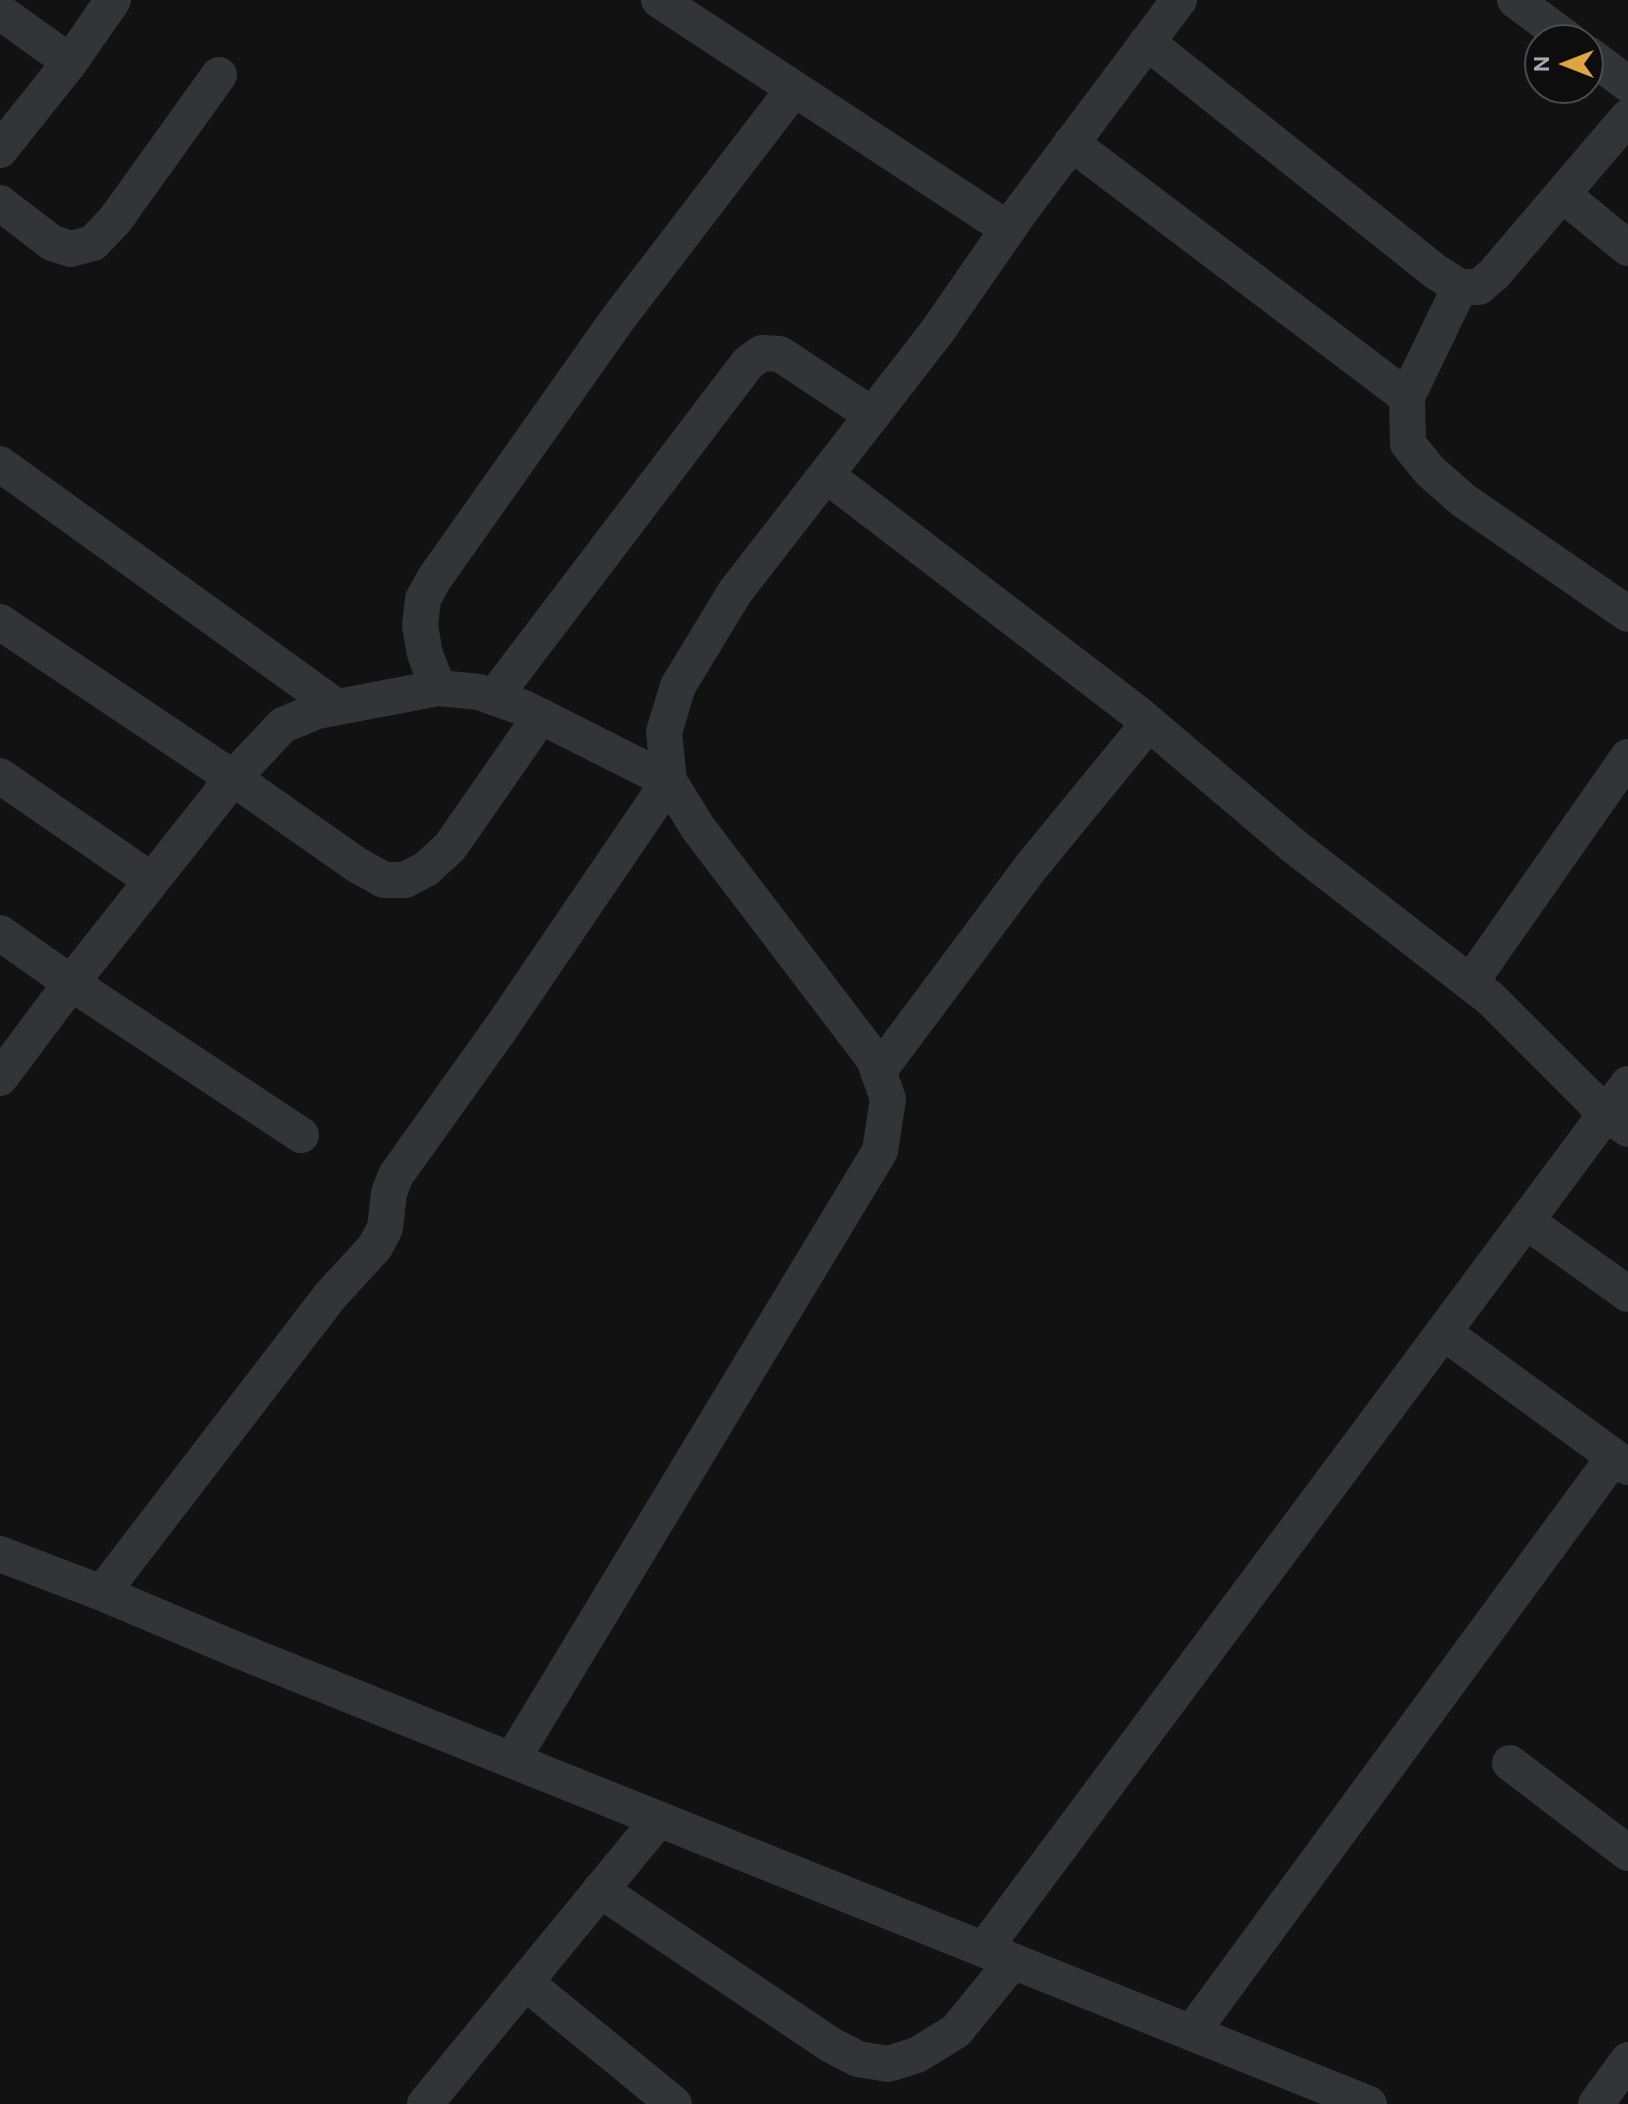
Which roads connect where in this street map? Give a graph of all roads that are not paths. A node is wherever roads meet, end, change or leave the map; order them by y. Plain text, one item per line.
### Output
1 (113, 0) edge
2 (659, 0) edge
3 (1179, 0) edge
4 (1515, 0) edge
5 (0, 12) edge
6 (1547, 24) edge
7 (1147, 42) junction
8 (70, 62) junction
9 (1604, 66) edge
10 (219, 75) dead end
11 (1628, 84) edge
12 (793, 90) junction
13 (1628, 117) edge
14 (1071, 143) junction
15 (0, 150) edge
16 (1562, 194) junction
17 (0, 203) edge
18 (1008, 229) junction
19 (1628, 248) edge
20 (1460, 287) junction
21 (1407, 397) junction
22 (872, 415) junction
23 (0, 464) edge
24 (826, 475) junction
25 (1628, 614) edge
26 (0, 622) edge
27 (438, 688) junction
28 (494, 697) junction
29 (337, 707) junction
30 (541, 716) junction
31 (1149, 723) junction
32 (1628, 757) edge
33 (0, 776) edge
34 (233, 778) junction
35 (669, 781) junction
36 (151, 880) junction
37 (0, 933) edge
38 (71, 983) junction
39 (1470, 983) junction
40 (878, 1072) junction
41 (0, 1078) edge
42 (1628, 1084) edge
43 (1617, 1121) edge
44 (301, 1135) dead end
45 (1526, 1221) junction
46 (1628, 1294) edge
47 (1443, 1332) junction
48 (1621, 1462) edge
49 (0, 1554) edge
50 (102, 1593) junction
51 (512, 1760) junction
52 (1510, 1763) dead end
53 (659, 1819) junction
54 (1628, 1853) edge
55 (600, 1890) junction
56 (998, 1955) junction
57 (525, 1982) junction
58 (1192, 2032) junction
59 (1628, 2060) edge
60 (425, 2104) edge
61 (674, 2104) edge
62 (1369, 2104) edge
63 (1596, 2104) edge

1 - 8 street
2 - 12 street
3 - 7 street
4 - 6 street
5 - 8 street
7 - 14 street
7 - 20 street
8 - 15 street
9 - 11 street
10 - 17 street
12 - 18 street
12 - 27 street
13 - 16 street
14 - 18 street
14 - 21 street
16 - 19 street
16 - 20 street
18 - 22 street
20 - 21 street
21 - 25 street
22 - 24 street
22 - 28 street
23 - 29 street
24 - 31 street
24 - 35 street
26 - 34 street
27 - 28 street
27 - 29 street
28 - 30 street
29 - 34 street
30 - 34 street
30 - 35 street
31 - 39 street
31 - 40 street
32 - 39 street
33 - 36 street
34 - 36 street
35 - 40 street
35 - 50 street
36 - 38 street
37 - 38 street
38 - 41 street
38 - 44 street
39 - 43 street
40 - 51 street
42 - 43 street
43 - 45 street
45 - 46 street
45 - 47 street
47 - 48 street
47 - 56 street
48 - 58 street
49 - 50 street
50 - 51 street
51 - 53 street
52 - 54 street
53 - 55 street
53 - 56 street
55 - 56 street
55 - 57 street
56 - 58 street
57 - 60 street
57 - 61 street
58 - 62 street
59 - 63 street

